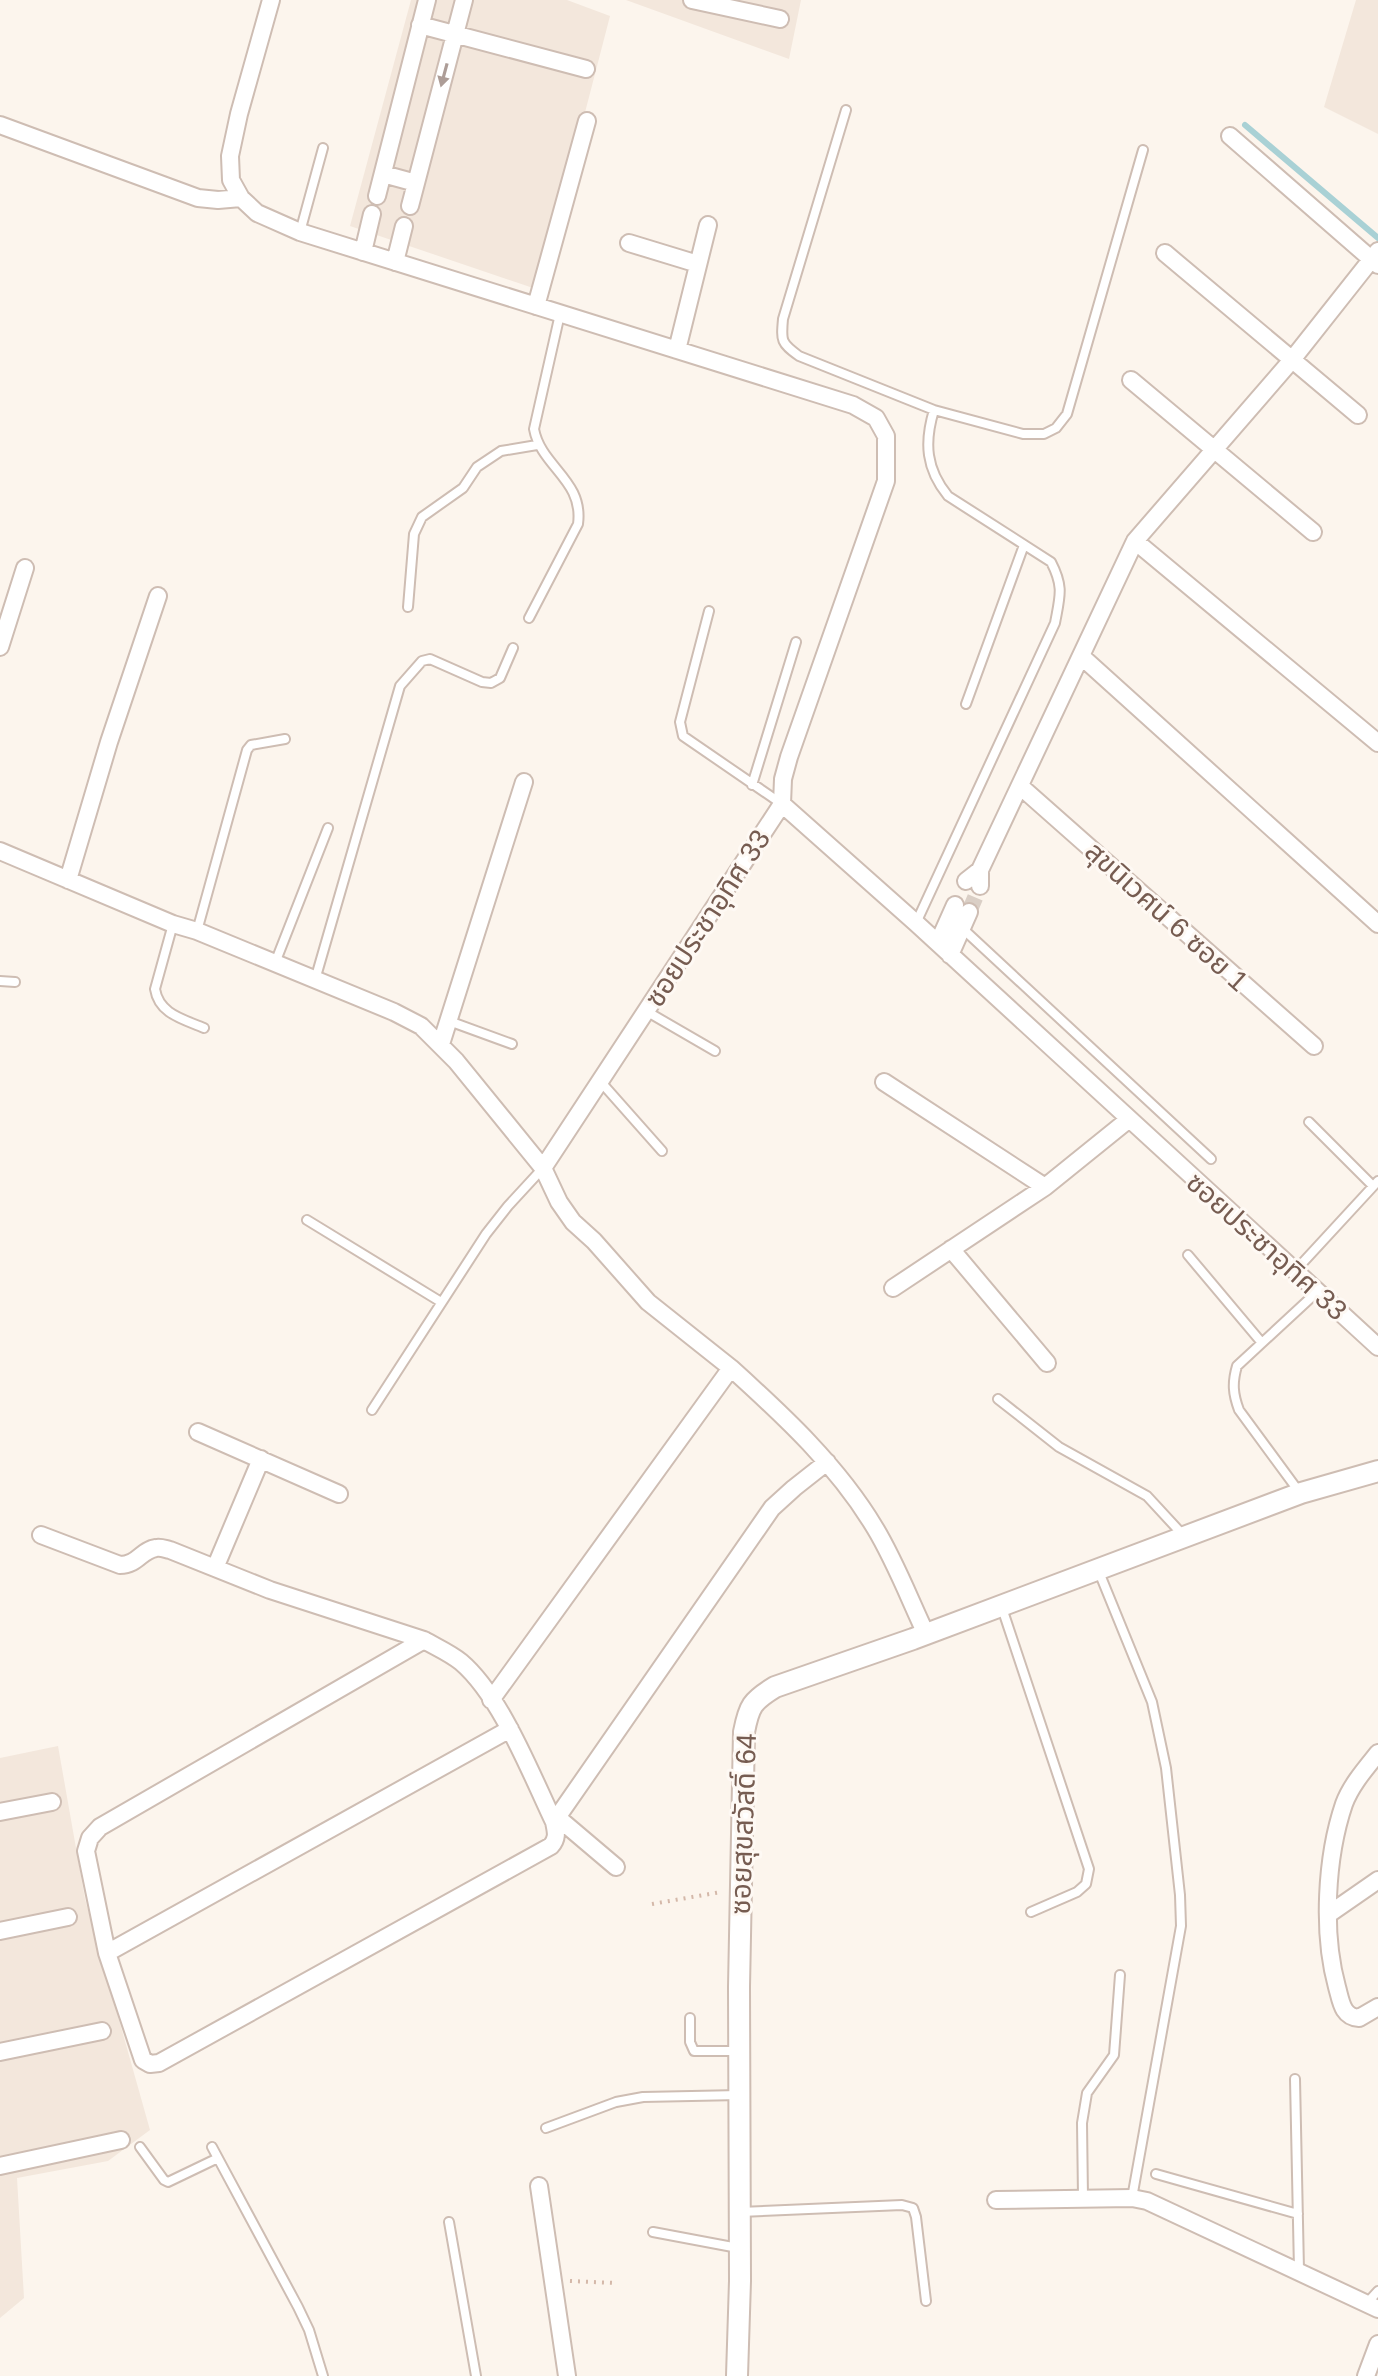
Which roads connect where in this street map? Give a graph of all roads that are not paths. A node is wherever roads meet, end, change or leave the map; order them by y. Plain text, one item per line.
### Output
1 (271, 0) edge
2 (427, 0) edge
3 (464, 0) edge
4 (692, 0) edge
5 (780, 19) dead end
6 (420, 25) junction
7 (455, 34) junction
8 (586, 69) dead end
9 (846, 110) dead end
10 (587, 121) dead end
11 (0, 125) edge
12 (1230, 136) dead end
13 (323, 148) dead end
14 (1143, 150) dead end
15 (383, 174) junction
16 (416, 183) junction
17 (377, 196) dead end
18 (241, 198) junction
19 (410, 206) dead end
20 (372, 214) dead end
21 (708, 225) dead end
22 (404, 226) dead end
23 (300, 232) junction
24 (629, 243) dead end
25 (363, 252) junction
26 (1165, 253) dead end
27 (1376, 259) edge
28 (395, 262) junction
29 (698, 264) junction
30 (536, 306) junction
31 (560, 314) junction
32 (677, 350) junction
33 (1291, 361) junction
34 (1131, 380) dead end
35 (934, 410) junction
36 (1358, 415) dead end
37 (537, 445) junction
38 (1214, 449) junction
39 (1313, 532) dead end
40 (1135, 541) junction
41 (1024, 545) junction
42 (25, 568) dead end
43 (158, 596) dead end
44 (408, 607) dead end
45 (709, 611) dead end
46 (529, 618) dead end
47 (796, 642) dead end
48 (0, 647) edge
49 (513, 648) dead end
50 (1081, 656) junction
51 (966, 704) dead end
52 (285, 739) dead end
53 (1378, 743) edge
54 (524, 782) dead end
55 (752, 785) junction
56 (1020, 786) junction
57 (782, 804) junction
58 (328, 828) dead end
59 (0, 851) edge
60 (975, 879) tunnel mouth
61 (68, 880) junction
62 (959, 916) joint
63 (916, 923) junction
64 (173, 924) junction
65 (1378, 924) edge
66 (197, 931) junction
67 (944, 949) junction
68 (275, 963) junction
69 (315, 980) junction
70 (0, 981) edge
71 (15, 982) dead end
72 (646, 1011) junction
73 (448, 1021) junction
74 (204, 1028) dead end
75 (441, 1044) junction
76 (512, 1044) dead end
77 (1314, 1046) dead end
78 (715, 1051) dead end
79 (600, 1081) junction
80 (884, 1082) dead end
81 (1128, 1120) junction
82 (1309, 1122) dead end
83 (662, 1151) dead end
84 (1211, 1159) dead end
85 (543, 1168) junction
86 (1376, 1184) edge
87 (1045, 1187) junction
88 (307, 1220) dead end
89 (951, 1249) junction
90 (1188, 1255) dead end
91 (1295, 1271) junction
92 (893, 1288) dead end
93 (1317, 1292) junction
94 (441, 1302) junction
95 (1262, 1343) junction
96 (1378, 1347) edge
97 (1047, 1363) dead end
98 (731, 1368) junction
99 (998, 1399) dead end
100 (372, 1410) dead end
101 (198, 1432) dead end
102 (261, 1459) junction
103 (827, 1462) junction
104 (1378, 1471) edge
105 (1301, 1493) junction
106 (339, 1494) dead end
107 (41, 1535) dead end
108 (1184, 1536) junction
109 (215, 1568) junction
110 (1098, 1569) junction
111 (1001, 1605) junction
112 (926, 1634) junction
113 (424, 1640) junction
114 (491, 1700) junction
115 (510, 1729) junction
116 (1378, 1753) edge
117 (52, 1802) dead end
118 (0, 1812) edge
119 (555, 1820) junction
120 (616, 1867) dead end
121 (1378, 1880) edge
122 (1031, 1912) dead end
123 (1329, 1914) junction
124 (68, 1917) dead end
125 (0, 1931) edge
126 (107, 1953) junction
127 (1120, 1975) dead end
128 (1378, 2007) edge
129 (690, 2018) dead end
130 (102, 2031) dead end
131 (740, 2051) junction
132 (0, 2052) edge
133 (1295, 2079) dead end
134 (740, 2095) junction
135 (546, 2128) dead end
136 (121, 2140) dead end
137 (140, 2147) dead end
138 (212, 2147) dead end
139 (218, 2158) junction
140 (0, 2166) edge
141 (1156, 2174) dead end
142 (539, 2186) dead end
143 (1083, 2197) junction
144 (1132, 2198) junction
145 (996, 2200) dead end
146 (740, 2212) junction
147 (1298, 2214) junction
148 (449, 2222) dead end
149 (653, 2232) dead end
150 (739, 2248) junction
151 (1299, 2273) junction
152 (1378, 2291) edge
153 (926, 2301) dead end
154 (1372, 2307) edge
155 (1378, 2344) edge
156 (323, 2376) edge
157 (476, 2376) edge
158 (567, 2376) edge
159 (737, 2376) edge
160 (1366, 2376) edge

1 - 18 street
2 - 6 street
3 - 7 street
4 - 5 street
6 - 7 street
6 - 15 street
7 - 8 street
7 -> 16 street
9 - 35 lane
10 - 30 street
11 - 18 street
12 - 27 street
13 - 23 lane
14 - 35 lane
15 - 16 street
15 - 17 street
16 - 19 street
18 - 23 street
20 - 25 street
21 - 29 street
22 - 28 street
23 - 25 street
24 - 29 street
25 - 28 street
26 - 33 street
27 - 33 street
28 - 30 street
29 - 32 street
30 - 31 street
31 - 32 street
31 - 37 lane
32 - 57 street
33 - 36 street
33 - 38 street
34 - 38 street
35 - 41 lane
37 - 44 lane
37 - 46 lane
38 - 39 street
38 - 40 street
40 - 50 street
40 - 53 street
41 - 51 lane
41 - 63 lane
42 - 48 street
43 - 61 street
45 - 55 lane
47 - 55 lane
49 - 69 lane
50 - 56 street
50 - 65 street
52 - 66 lane
54 - 73 street
55 - 57 lane
56 - 60 street
56 - 77 street, สุขนิเวศน์ 6 ซอย 1
57 - 63 street, ซอยประชาอุทิศ 33
57 - 72 street, ซอยประชาอุทิศ 33
58 - 68 lane
59 - 61 street
61 - 64 street
62 - 67 street
62 - 84 lane
63 - 67 street, ซอยประชาอุทิศ 33
64 - 66 street
64 - 74 lane
66 - 68 street
67 - 81 street, ซอยประชาอุทิศ 33
68 - 69 street
69 - 75 street
70 - 71 lane
72 - 78 lane
72 - 79 street, ซอยประชาอุทิศ 33
73 - 75 street
73 - 76 lane
75 - 85 street
79 - 83 lane
79 - 85 street, ซอยประชาอุทิศ 33
80 - 87 street
81 - 87 street
81 - 91 street, ซอยประชาอุทิศ 33
82 - 86 lane
85 - 94 lane
85 - 98 street
86 - 91 lane
87 - 89 street
88 - 94 lane
89 - 92 street
89 - 97 street
90 - 95 lane
91 - 93 street, ซอยประชาอุทิศ 33
93 - 95 lane
93 - 96 street, ซอยประชาอุทิศ 33
94 - 100 lane
95 - 105 lane
98 - 103 street
98 - 114 street
99 - 108 lane
101 - 102 street
102 - 106 street
102 - 109 street
103 - 112 street
103 - 119 street
104 - 105 street, ซอยสุขสวัสดิ์ 64
105 - 108 street, ซอยสุขสวัสดิ์ 64
107 - 109 street
108 - 110 street, ซอยสุขสวัสดิ์ 64
109 - 113 street
110 - 111 street, ซอยสุขสวัสดิ์ 64
110 - 144 lane
111 - 112 street, ซอยสุขสวัสดิ์ 64
111 - 122 lane
112 - 131 street, ซอยสุขสวัสดิ์ 64
113 - 114 street
113 - 126 street
114 - 115 street
115 - 119 street
115 - 126 street
116 - 123 street
117 - 118 street
119 - 120 street
119 - 126 street
121 - 123 street
123 - 128 street
124 - 125 street
127 - 143 lane
129 - 131 lane
130 - 132 street
131 - 134 street, ซอยสุขสวัสดิ์ 64
133 - 147 lane
134 - 135 lane
134 - 146 street, ซอยสุขสวัสดิ์ 64
136 - 140 street
137 - 139 lane
138 - 139 lane
139 - 156 lane
141 - 147 lane
142 - 158 street
143 - 144 street
143 - 145 street
144 - 151 street
146 - 150 street, ซอยสุขสวัสดิ์ 64
146 - 153 lane
147 - 151 lane
148 - 157 lane
149 - 150 lane
150 - 159 street, ซอยสุขสวัสดิ์ 64
151 - 154 street
152 - 154 lane
155 - 160 street

